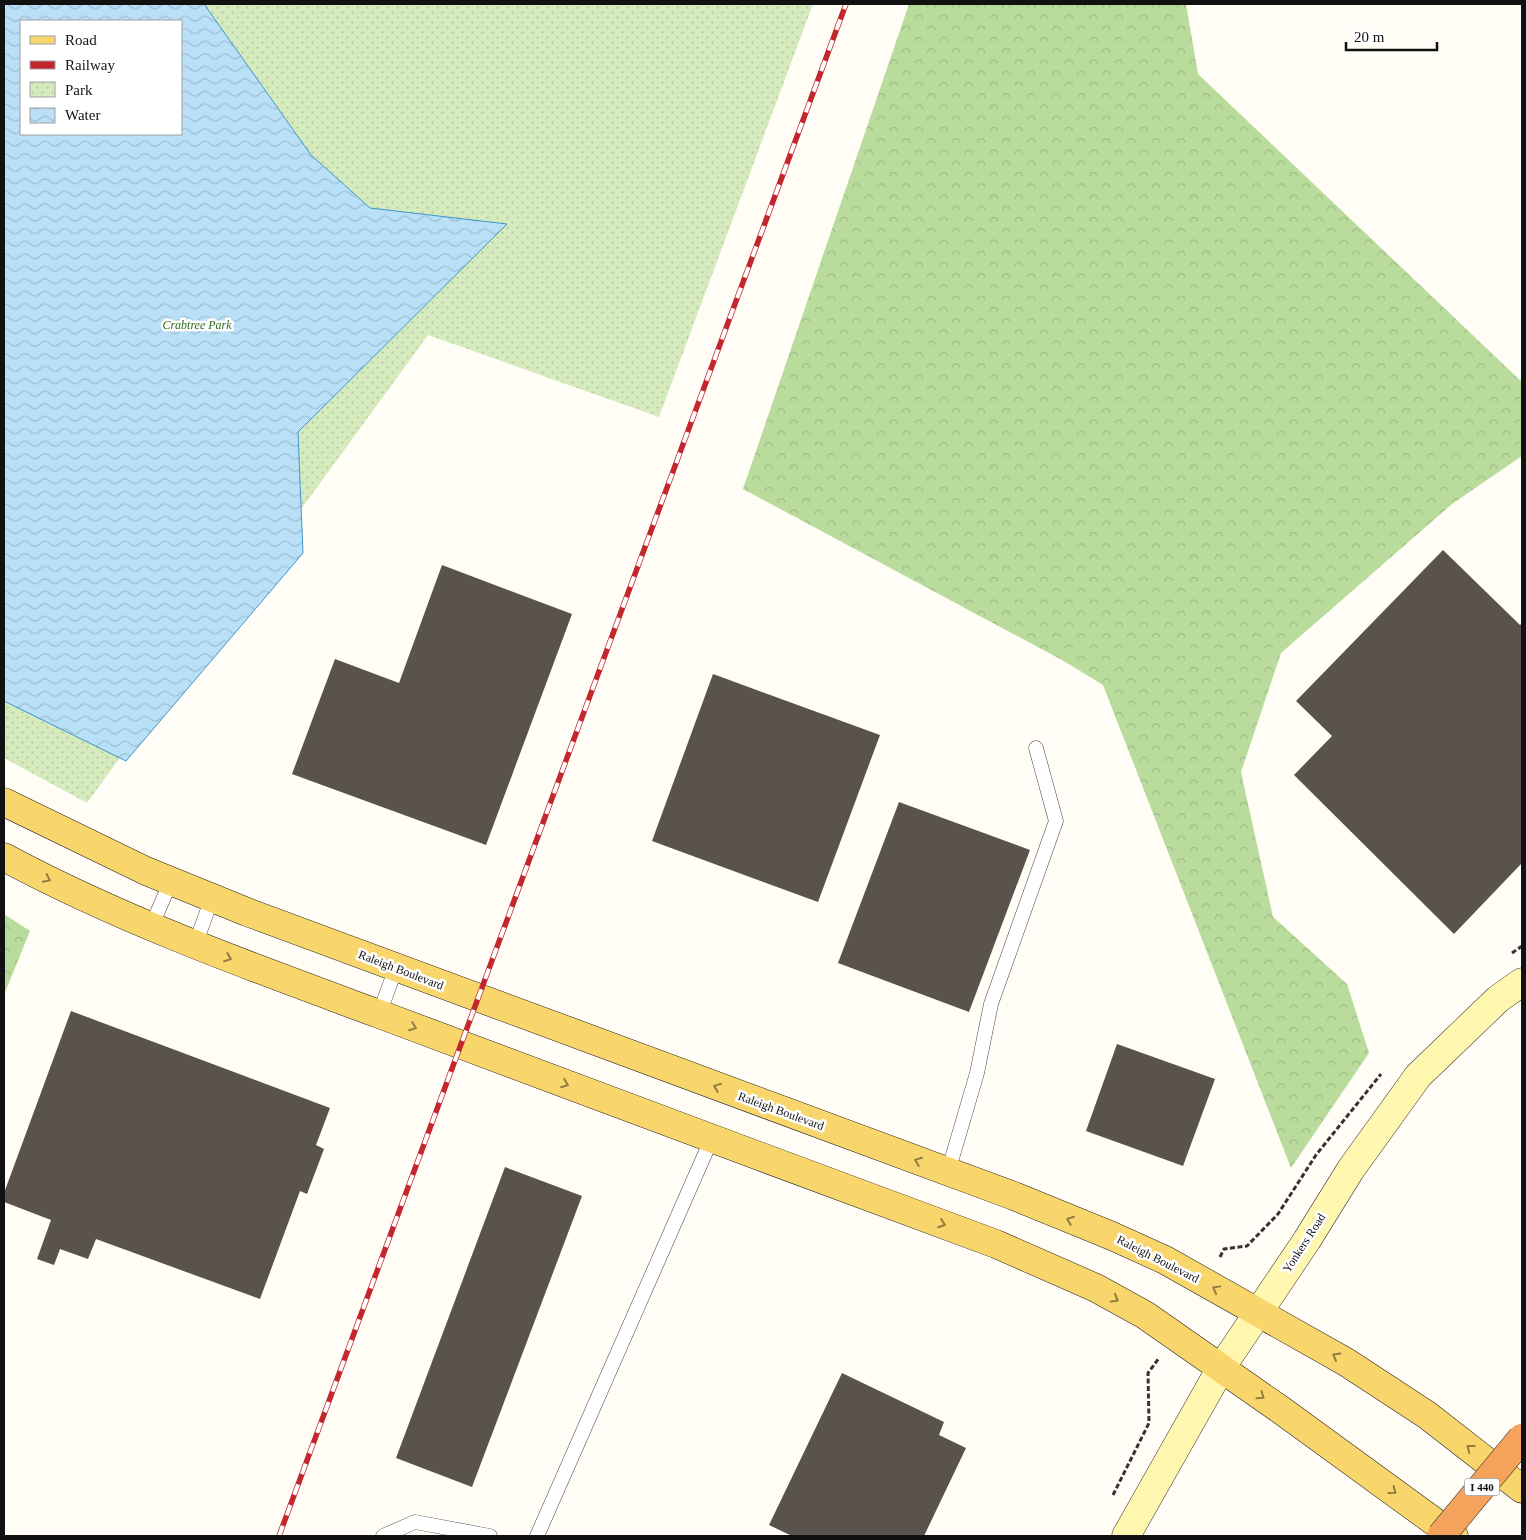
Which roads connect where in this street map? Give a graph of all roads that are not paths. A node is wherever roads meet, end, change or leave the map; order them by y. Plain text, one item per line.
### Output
1 (1036, 748) dead end
2 (4, 802) edge
3 (4, 857) edge
4 (171, 882) junction
5 (212, 898) junction
6 (151, 927) junction
7 (195, 945) junction
8 (396, 968) junction
9 (1522, 982) edge
10 (379, 1014) junction
11 (712, 1138) junction
12 (948, 1172) junction
13 (1259, 1313) junction
14 (1221, 1368) junction
15 (1522, 1438) edge
16 (1522, 1489) edge
17 (383, 1536) edge
18 (490, 1536) edge
19 (537, 1536) edge
20 (1126, 1536) edge
21 (1441, 1536) edge
22 (1454, 1536) edge

1 - 12 lane
2 - 4 main road, Raleigh Boulevard
3 -> 6 main road
4 - 5 main road, Raleigh Boulevard
4 - 6 lane
5 - 7 lane
5 - 8 main road, Raleigh Boulevard
6 - 7 main road
7 -> 10 main road
8 - 10 lane
12 -> 8 main road, Raleigh Boulevard
9 - 13 street, Yonkers Road
10 -> 11 main road
11 -> 14 main road
11 - 19 lane
13 -> 12 main road, Raleigh Boulevard
13 - 14 street, Yonkers Road
16 -> 13 main road, Raleigh Boulevard
14 - 20 street, Yonkers Road
14 -> 22 main road
15 - 21 highway, I 440, bridge
17 - 18 lane

